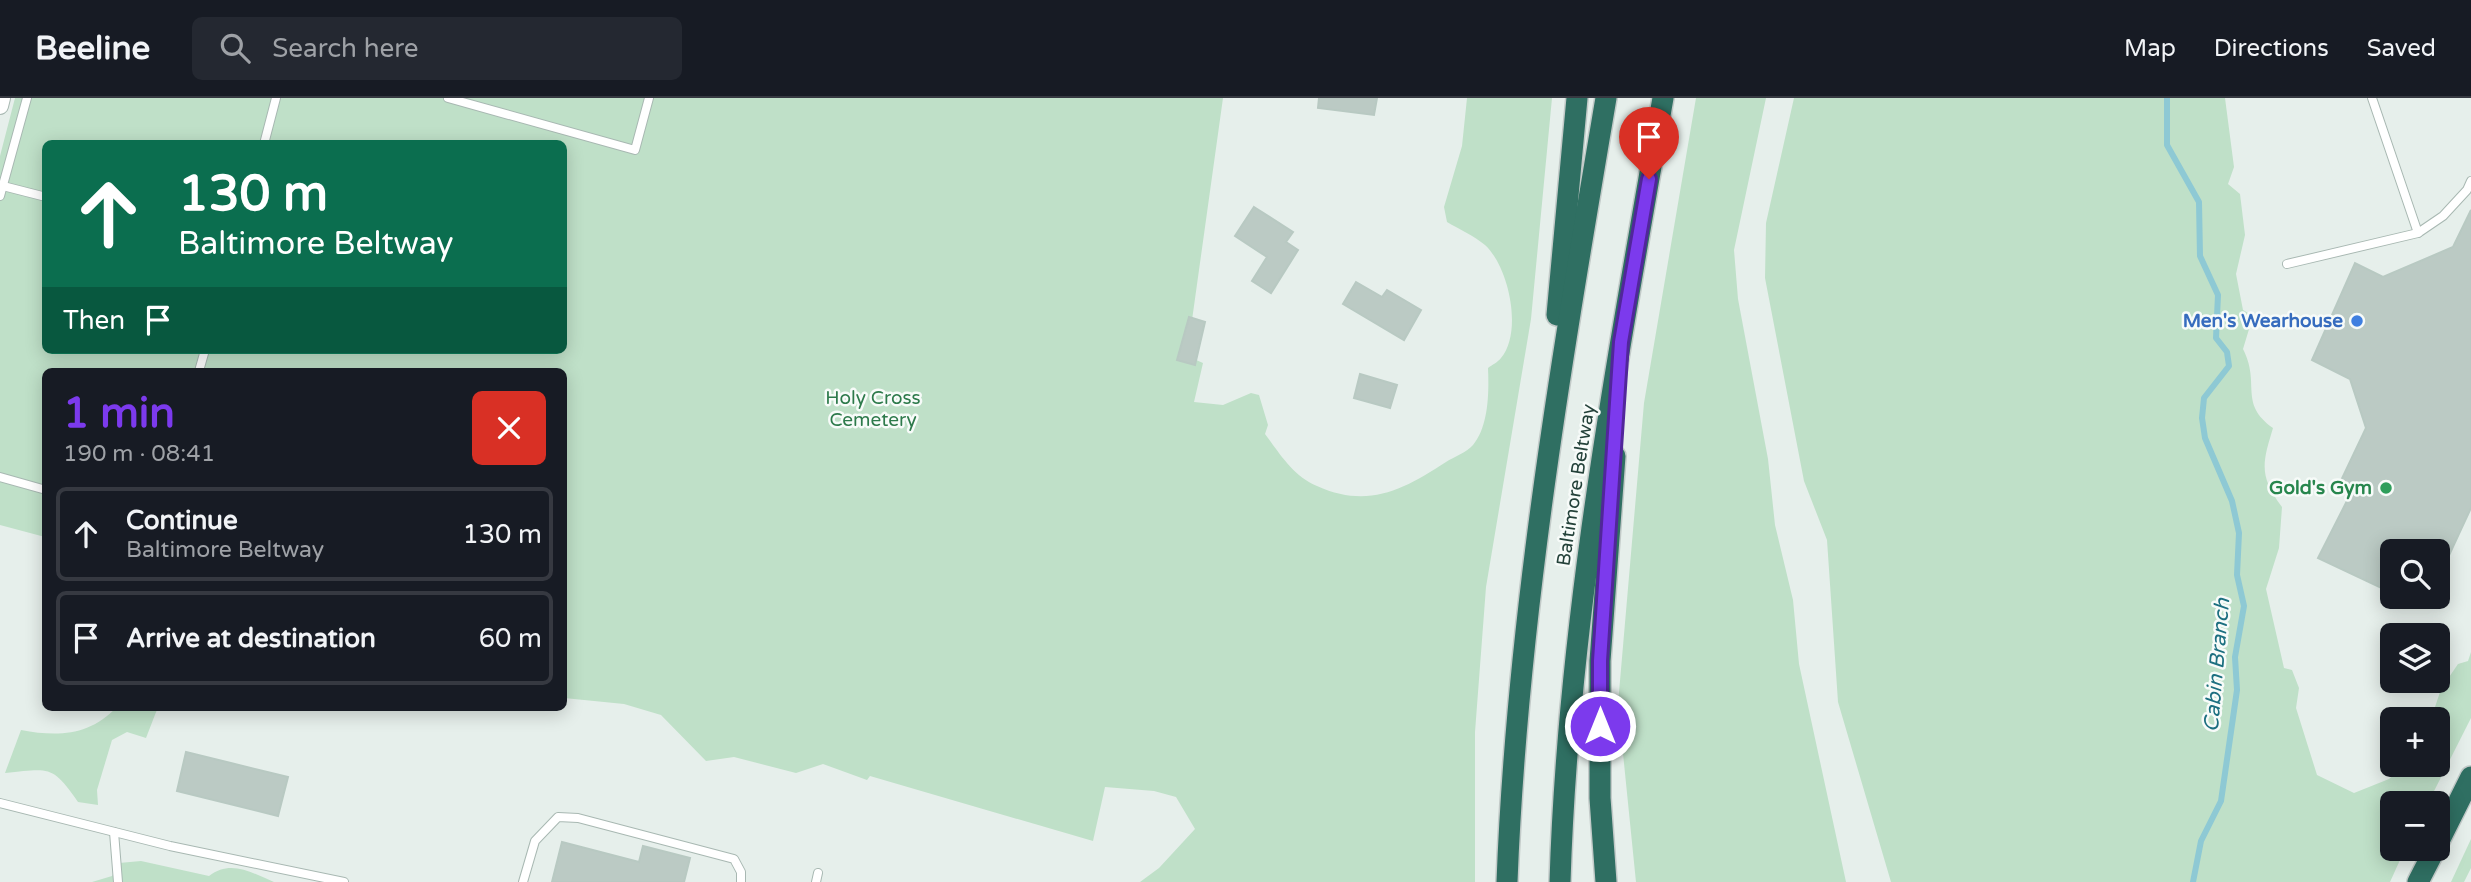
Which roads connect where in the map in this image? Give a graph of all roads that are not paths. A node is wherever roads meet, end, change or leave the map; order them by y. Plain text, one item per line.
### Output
1 (2, 98) edge
2 (27, 98) edge
3 (276, 98) edge
4 (448, 98) edge
5 (649, 98) edge
6 (1577, 98) edge
7 (1606, 98) edge
8 (1663, 98) edge
9 (2372, 98) edge
10 (0, 106) edge
11 (265, 140) edge
12 (2471, 181) edge
13 (3, 186) junction
14 (0, 196) edge
15 (42, 196) edge
16 (2418, 233) junction
17 (2287, 264) dead end
18 (1621, 342) junction
19 (0, 477) edge
20 (1544, 486) junction
21 (42, 489) edge
22 (2471, 777) edge
23 (0, 803) edge
24 (2450, 819) edge
25 (114, 832) junction
26 (2429, 861) edge
27 (338, 881) edge
28 (118, 882) edge
29 (523, 882) edge
30 (741, 882) edge
31 (1507, 882) edge
32 (1560, 882) edge
33 (1606, 882) edge
34 (2418, 882) edge

1 - 10 street
2 - 13 lane
3 - 11 lane
4 - 5 lane
6 - 20 highway
7 - 20 highway, Baltimore Beltway
8 - 18 highway, Baltimore Beltway
9 - 16 lane
12 - 16 lane
13 - 14 lane
13 - 15 lane
16 - 17 lane
18 - 32 highway, Baltimore Beltway
18 - 33 highway
19 - 21 lane
20 - 31 highway, Baltimore Beltway
22 - 24 highway
23 - 25 lane
25 - 27 lane
25 - 28 lane
26 - 34 highway
29 - 30 lane

